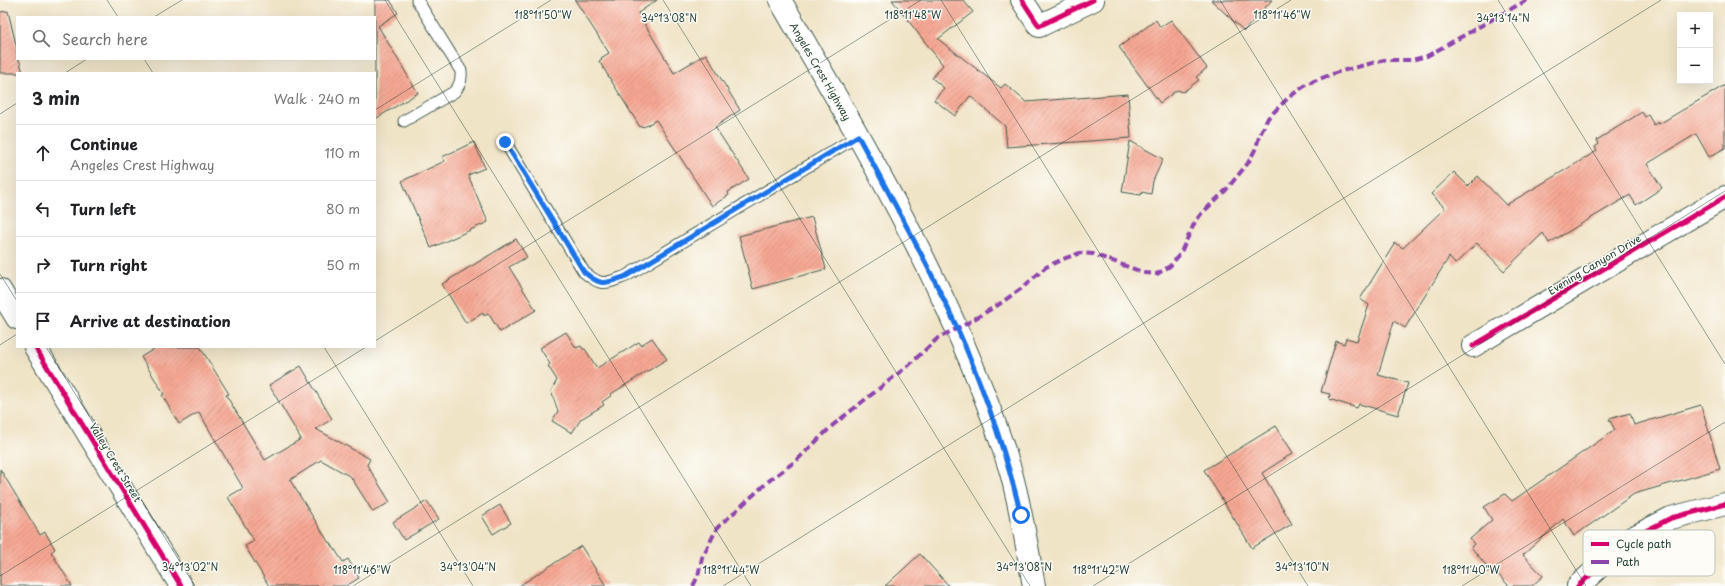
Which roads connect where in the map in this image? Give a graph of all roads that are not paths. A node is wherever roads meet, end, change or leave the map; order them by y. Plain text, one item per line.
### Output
1 (417, 0) edge
2 (780, 0) edge
3 (1022, 0) edge
4 (1093, 0) edge
5 (404, 122) dead end
6 (858, 136) junction
7 (505, 142) dead end
8 (1725, 197) edge
9 (0, 290) edge
10 (16, 316) edge
11 (1473, 346) dead end
12 (36, 348) edge
13 (1725, 504) edge
14 (1648, 530) edge
15 (1589, 576) edge
16 (181, 586) edge
17 (1034, 586) edge
18 (1578, 586) edge

1 - 5 lane
2 - 6 street, Angeles Crest Highway
3 - 4 street
6 - 7 lane
6 - 17 street, Angeles Crest Highway
8 - 11 street, Evening Canyon Drive
9 - 10 street
12 - 16 street, Valley Crest Street
13 - 14 street
15 - 18 street

